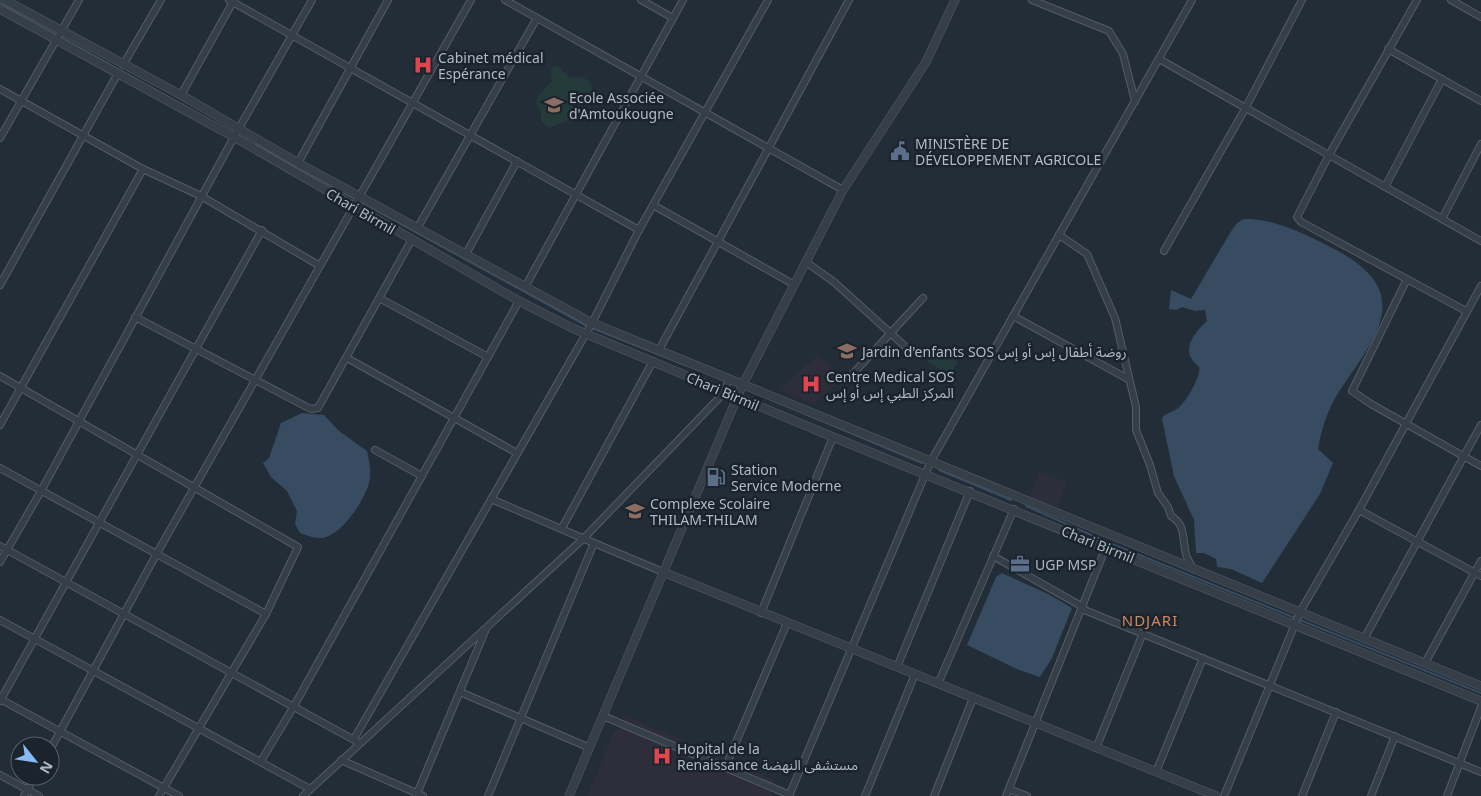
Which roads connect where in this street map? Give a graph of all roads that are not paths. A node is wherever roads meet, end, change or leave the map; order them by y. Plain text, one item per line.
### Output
1 (4, 0) edge
2 (80, 0) edge
3 (161, 0) edge
4 (312, 0) edge
5 (388, 0) edge
6 (470, 0) edge
7 (505, 0) edge
8 (641, 0) edge
9 (683, 0) edge
10 (768, 0) edge
11 (849, 0) edge
12 (955, 0) edge
13 (1032, 0) edge
14 (1192, 0) edge
15 (1302, 0) edge
16 (1417, 0) edge
17 (1451, 0) edge
18 (232, 1) edge
19 (0, 9) edge
20 (1481, 17) edge
21 (537, 18) junction
22 (673, 18) junction
23 (61, 29) junction
24 (293, 35) junction
25 (55, 40) junction
26 (1388, 49) junction
27 (1159, 59) junction
28 (123, 65) junction
29 (351, 67) junction
30 (118, 73) junction
31 (640, 77) junction
32 (1442, 79) junction
33 (0, 89) edge
34 (181, 95) junction
35 (21, 100) junction
36 (1135, 101) junction
37 (1481, 101) edge
38 (412, 102) junction
39 (1245, 109) junction
40 (705, 112) junction
41 (239, 129) junction
42 (84, 135) junction
43 (471, 136) junction
44 (234, 137) junction
45 (0, 138) edge
46 (1481, 144) edge
47 (768, 147) junction
48 (1329, 155) junction
49 (518, 162) junction
50 (298, 163) junction
51 (143, 169) junction
52 (1385, 187) junction
53 (843, 190) junction
54 (577, 193) junction
55 (201, 196) junction
56 (358, 196) junction
57 (653, 205) junction
58 (353, 206) junction
59 (1442, 219) junction
60 (418, 228) junction
61 (262, 230) junction
62 (639, 230) junction
63 (1059, 235) junction
64 (412, 239) junction
65 (717, 240) junction
66 (1481, 241) edge
67 (1164, 251) dead end
68 (466, 254) junction
69 (806, 262) junction
70 (320, 266) junction
71 (1407, 279) junction
72 (794, 284) junction
73 (0, 285) edge
74 (1481, 286) edge
75 (525, 287) junction
76 (381, 298) junction
77 (923, 298) dead end
78 (519, 301) junction
79 (1466, 311) junction
80 (1013, 316) junction
81 (135, 317) junction
82 (592, 323) junction
83 (584, 333) junction
84 (890, 333) junction
85 (908, 348) dead end
86 (196, 350) junction
87 (659, 350) junction
88 (488, 357) junction
89 (347, 358) junction
90 (653, 361) junction
91 (0, 376) edge
92 (849, 378) dead end
93 (1128, 379) junction
94 (255, 381) junction
95 (729, 381) junction
96 (742, 386) junction
97 (21, 387) junction
98 (724, 391) junction
99 (737, 396) junction
100 (455, 418) junction
101 (78, 422) junction
102 (1405, 423) junction
103 (0, 425) edge
104 (1481, 425) edge
105 (833, 437) junction
106 (375, 450) dead end
107 (517, 453) junction
108 (137, 454) junction
109 (1464, 456) junction
110 (1481, 466) edge
111 (0, 468) edge
112 (928, 468) junction
113 (422, 476) junction
114 (196, 487) junction
115 (41, 491) junction
116 (970, 491) junction
117 (491, 499) junction
118 (1014, 509) junction
119 (1359, 510) junction
120 (100, 523) junction
121 (562, 528) junction
122 (584, 538) junction
123 (1418, 541) junction
124 (594, 543) junction
125 (0, 546) edge
126 (1106, 547) junction
127 (7, 550) junction
128 (157, 553) junction
129 (993, 556) junction
130 (1481, 561) edge
131 (0, 562) edge
132 (1193, 569) junction
133 (663, 572) junction
134 (1478, 574) edge
135 (66, 583) junction
136 (1082, 608) junction
137 (761, 613) junction
138 (126, 614) junction
139 (266, 614) junction
140 (1297, 618) junction
141 (0, 620) edge
142 (787, 623) junction
143 (488, 625) junction
144 (1143, 633) junction
145 (35, 638) junction
146 (1364, 639) junction
147 (852, 649) junction
148 (1203, 658) junction
149 (1425, 663) junction
150 (897, 667) junction
151 (94, 671) junction
152 (232, 671) junction
153 (915, 674) junction
154 (938, 684) junction
155 (1268, 686) junction
156 (1481, 686) edge
157 (460, 692) junction
158 (973, 698) junction
159 (0, 700) edge
160 (1481, 701) edge
161 (294, 706) junction
162 (1481, 707) edge
163 (1336, 712) junction
164 (603, 716) junction
165 (521, 718) junction
166 (1036, 723) junction
167 (197, 728) junction
168 (60, 732) junction
169 (58, 736) edge
170 (1395, 736) junction
171 (356, 741) junction
172 (590, 748) junction
173 (1096, 748) junction
174 (341, 760) junction
175 (261, 762) junction
176 (1460, 763) junction
177 (724, 768) junction
178 (1156, 772) junction
179 (1481, 772) edge
180 (0, 775) edge
181 (163, 788) junction
182 (310, 789) junction
183 (1009, 789) junction
184 (26, 793) edge
185 (419, 795) edge
186 (39, 796) edge
187 (159, 796) edge
188 (179, 796) edge
189 (302, 796) edge
190 (488, 796) edge
191 (569, 796) edge
192 (790, 796) edge
193 (865, 796) edge
194 (934, 796) edge
195 (1006, 796) edge
196 (1027, 796) edge
197 (1216, 796) edge
198 (1224, 796) edge
199 (1302, 796) edge
200 (1371, 796) edge
201 (1447, 796) edge

1 - 23 street, Chari Birmil
2 - 23 street
3 - 28 street
4 - 24 street
5 - 29 street
6 - 38 street
7 - 21 street
8 - 22 street
9 - 22 street
10 - 40 street
11 - 47 street
12 - 53 street
13 - 36 street
14 - 27 street
15 - 39 street
16 - 26 street
17 - 20 street
18 - 24 street
18 - 34 street
19 - 25 street, Chari Birmil
21 - 31 street
21 - 43 street
22 - 31 street
23 - 25 street
23 - 28 street, Chari Birmil
24 - 29 street
24 - 41 street
25 - 30 street, Chari Birmil
25 - 35 street
26 - 32 street
26 - 48 street
27 - 36 street
27 - 39 street
28 - 34 street, Chari Birmil
29 - 38 street
29 - 50 street
30 - 42 street
30 - 44 street, Chari Birmil
31 - 40 street
31 - 54 street
32 - 37 street
32 - 52 street
33 - 35 street
34 - 41 street, Chari Birmil
35 - 42 street
35 - 45 street
36 - 63 street
38 - 43 street
38 - 56 street
39 - 48 street
39 - 67 street
40 - 47 street
40 - 57 street
41 - 44 street
41 - 50 street, Chari Birmil
42 - 51 street
42 - 73 street
43 - 49 street
43 - 60 street
44 - 55 street
44 - 58 street, Chari Birmil
46 - 59 street
47 - 53 street
47 - 65 street
48 - 52 street
48 - 71 street
49 - 54 street
49 - 68 street
50 - 56 street, Chari Birmil
51 - 55 street
51 - 97 street
52 - 59 street
53 - 69 street
54 - 62 street
54 - 75 street
55 - 61 street
55 - 81 street
56 - 58 street
56 - 60 street, Chari Birmil
57 - 62 street
57 - 65 street
58 - 64 street, Chari Birmil
58 - 70 street
59 - 66 street
60 - 68 street, Chari Birmil
61 - 70 street
61 - 86 street
62 - 82 street
63 - 80 street
63 - 93 street
64 - 76 street
64 - 78 street, Chari Birmil
65 - 72 street
65 - 87 street
68 - 75 street, Chari Birmil
69 - 72 street
69 - 84 street
70 - 94 street
71 - 79 street
71 - 102 street
72 - 96 street
74 - 79 street
75 - 82 street, Chari Birmil
76 - 88 street
76 - 89 street
77 - 84 street
78 - 83 street, Chari Birmil
78 - 88 street
79 - 102 street
80 - 93 street
80 - 112 street
81 - 86 street
81 - 101 street
82 - 83 street
82 - 87 street, Chari Birmil
83 - 90 street, Chari Birmil
83 - 107 street
84 - 85 street
84 - 92 street
86 - 94 street
86 - 108 street
87 - 95 street, Chari Birmil
88 - 100 street
89 - 94 street
89 - 100 street
90 - 98 street, Chari Birmil
90 - 121 street
91 - 97 street
93 - 132 street
94 - 114 street
95 - 96 street, Chari Birmil
95 - 98 street
96 - 99 street
96 - 112 street, Chari Birmil
97 - 101 street
97 - 103 street
98 - 99 street, Chari Birmil
98 - 122 street
99 - 105 street, Chari Birmil
99 - 133 street
100 - 107 street
100 - 113 street
101 - 108 street
101 - 115 street
102 - 109 street
102 - 119 street
104 - 109 street
105 - 112 street, Chari Birmil
105 - 137 street
106 - 113 street
107 - 117 street
108 - 114 street
108 - 120 street
109 - 110 street
109 - 123 street
111 - 115 street
112 - 116 street, Chari Birmil
112 - 132 street, Chari Birmil
112 - 147 street
113 - 161 street
114 - 128 street
114 - 139 street
115 - 120 street
115 - 127 street
116 - 118 street, Chari Birmil
116 - 150 street
117 - 121 street
117 - 171 street
118 - 126 street, Chari Birmil
118 - 129 street
119 - 123 street
119 - 140 street
120 - 128 street
120 - 135 street
121 - 122 street
122 - 124 street
122 - 143 street
123 - 134 street
123 - 146 street
124 - 133 street
124 - 165 street
125 - 127 street
126 - 136 street
126 - 140 street, Chari Birmil
127 - 131 street
127 - 135 street
128 - 138 street
128 - 139 street
129 - 136 street
129 - 154 street
130 - 134 street
132 - 140 street, Chari Birmil
133 - 137 street
133 - 164 street
134 - 149 street
135 - 138 street
135 - 145 street
136 - 144 street
136 - 166 street
137 - 142 street
138 - 151 street
138 - 152 street
139 - 152 street
140 - 146 street, Chari Birmil
140 - 155 street
140 - 160 street, Chari Birmil
141 - 145 street
142 - 147 street
142 - 177 street
143 - 157 street
143 - 171 street
144 - 148 street
144 - 173 street
145 - 151 street
145 - 159 street
146 - 149 street, Chari Birmil
147 - 150 street
147 - 192 street
148 - 155 street
148 - 178 street
149 - 156 street, Chari Birmil
150 - 153 street
151 - 167 street
151 - 168 street
152 - 161 street
152 - 167 street
153 - 154 street
153 - 193 street
154 - 158 street
155 - 163 street
155 - 198 street
157 - 165 street
157 - 185 street
158 - 166 street
158 - 194 street
159 - 168 street
161 - 171 street
161 - 175 street
162 - 176 street
163 - 170 street
163 - 199 street
164 - 172 street
164 - 177 street
165 - 172 street
165 - 190 street
166 - 173 street
166 - 183 street
167 - 175 street
167 - 181 street
168 - 169 street
168 - 181 street
170 - 176 street
170 - 200 street
171 - 174 street
172 - 191 street
173 - 178 street
174 - 182 street
174 - 185 street
175 - 182 street
176 - 179 street
176 - 201 street
177 - 192 street
178 - 197 street
180 - 184 street
181 - 187 street
181 - 188 street
182 - 189 street
183 - 195 street
183 - 196 street
184 - 186 street

